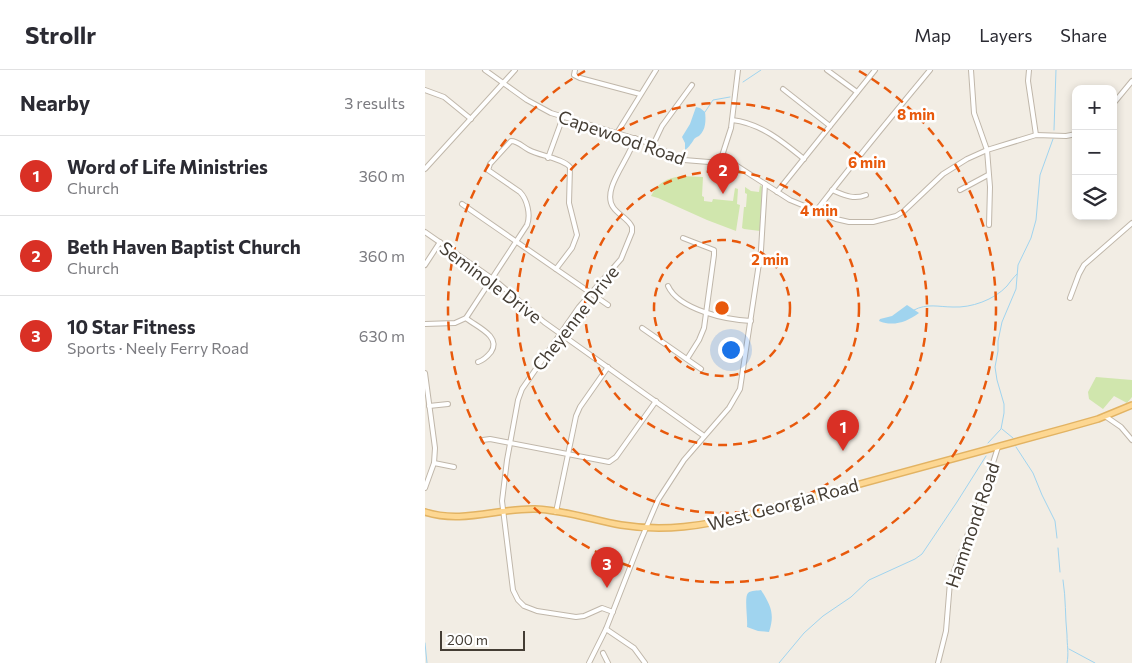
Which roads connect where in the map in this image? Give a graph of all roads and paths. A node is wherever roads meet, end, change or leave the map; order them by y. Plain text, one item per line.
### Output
1 (485, 70) edge
2 (515, 70) edge
3 (575, 70) edge
4 (656, 70) edge
5 (738, 70) edge
6 (827, 70) edge
7 (875, 70) edge
8 (930, 70) edge
9 (971, 70) edge
10 (1029, 70) edge
11 (1132, 81) edge
12 (503, 83) junction
13 (692, 85) dead end
14 (783, 89) dead end
15 (425, 90) edge
16 (857, 92) junction
17 (640, 94) junction
18 (1117, 99) edge
19 (563, 117) junction
20 (471, 119) junction
21 (732, 120) junction
22 (830, 126) junction
23 (617, 133) junction
24 (1036, 135) junction
25 (1072, 135) edge
26 (635, 138) junction
27 (653, 145) junction
28 (987, 150) junction
29 (548, 158) junction
30 (804, 159) junction
31 (720, 162) junction
32 (425, 169) edge
33 (988, 175) junction
34 (765, 184) junction
35 (832, 190) junction
36 (960, 190) dead end
37 (777, 192) junction
38 (866, 196) dead end
39 (462, 204) dead end
40 (816, 211) junction
41 (1132, 223) edge
42 (989, 225) dead end
43 (425, 232) edge
44 (683, 238) dead end
45 (440, 242) junction
46 (516, 242) junction
47 (425, 265) edge
48 (556, 269) junction
49 (492, 278) junction
50 (668, 286) dead end
51 (591, 293) junction
52 (1070, 298) dead end
53 (608, 305) dead end
54 (707, 314) junction
55 (466, 318) junction
56 (751, 321) junction
57 (425, 324) edge
58 (642, 328) dead end
59 (560, 333) junction
60 (687, 359) junction
61 (479, 362) dead end
62 (608, 367) junction
63 (701, 368) dead end
64 (425, 373) edge
65 (656, 401) junction
66 (448, 404) dead end
67 (1132, 404) edge
68 (429, 406) junction
69 (1105, 416) junction
70 (705, 436) junction
71 (483, 440) dead end
72 (1132, 440) edge
73 (510, 443) junction
74 (998, 447) junction
75 (567, 454) junction
76 (434, 463) junction
77 (454, 467) dead end
78 (425, 488) edge
79 (425, 512) edge
80 (503, 512) junction
81 (557, 512) junction
82 (645, 528) junction
83 (613, 612) junction
84 (606, 629) junction
85 (603, 653) dead end
86 (589, 663) edge
87 (608, 663) edge
88 (645, 663) edge
89 (938, 663) edge

1 - 12 street, Capewood Road
2 - 12 street
3 - 17 street
4 - 17 street
5 - 21 street
6 - 16 street
7 - 16 street
8 - 35 street
9 - 28 street
10 - 24 street
11 - 18 street
12 - 19 street, Capewood Road
12 - 20 street
13 - 27 street
14 - 22 street
15 - 20 street
16 - 22 street
17 - 23 street
19 - 23 street, Capewood Road
19 - 29 street
20 - 32 street
21 - 30 street
21 - 31 street
22 - 30 street
23 - 26 street, Capewood Road
24 - 25 street, Capewood Road
24 - 28 street, Capewood Road
26 - 27 street, Capewood Road
26 - 51 street, Cheyenne Drive
27 - 31 street, Capewood Road
28 - 33 street
28 - 40 street, Capewood Road
29 - 46 street
29 - 48 street
30 - 37 street
31 - 34 street, Capewood Road
33 - 36 street
33 - 42 street
34 - 37 street, Capewood Road
34 - 56 street
35 - 38 street
35 - 40 street
37 - 40 street, Capewood Road
39 - 46 street
41 - 52 street
43 - 45 street, Seminole Drive
44 - 54 street
45 - 47 street
45 - 49 street, Seminole Drive
46 - 48 street
46 - 49 street
48 - 51 street
49 - 55 street
49 - 59 street, Seminole Drive
50 - 54 street
51 - 53 street
51 - 59 street, Cheyenne Drive
54 - 56 street
54 - 60 street
55 - 57 street
55 - 61 street
56 - 70 street
58 - 60 street
59 - 62 street, Seminole Drive
59 - 73 street, Cheyenne Drive
60 - 63 street
62 - 65 street, Seminole Drive
62 - 75 street
64 - 68 street
65 - 70 street, Seminole Drive
65 - 75 street
66 - 68 street
67 - 69 main road, West Georgia Road
68 - 76 street
69 - 72 street
69 - 74 main road, West Georgia Road
70 - 82 street
71 - 73 street
73 - 75 street
73 - 80 street, Cheyenne Drive
74 - 82 main road, West Georgia Road
74 - 89 street, Hammond Road
75 - 81 street
76 - 77 street
76 - 78 street
79 - 80 main road, West Georgia Road
80 - 81 main road, West Georgia Road
80 - 83 street, Cheyenne Drive
81 - 82 main road, West Georgia Road
82 - 83 street
83 - 84 street
84 - 86 street
84 - 88 street
85 - 87 street

